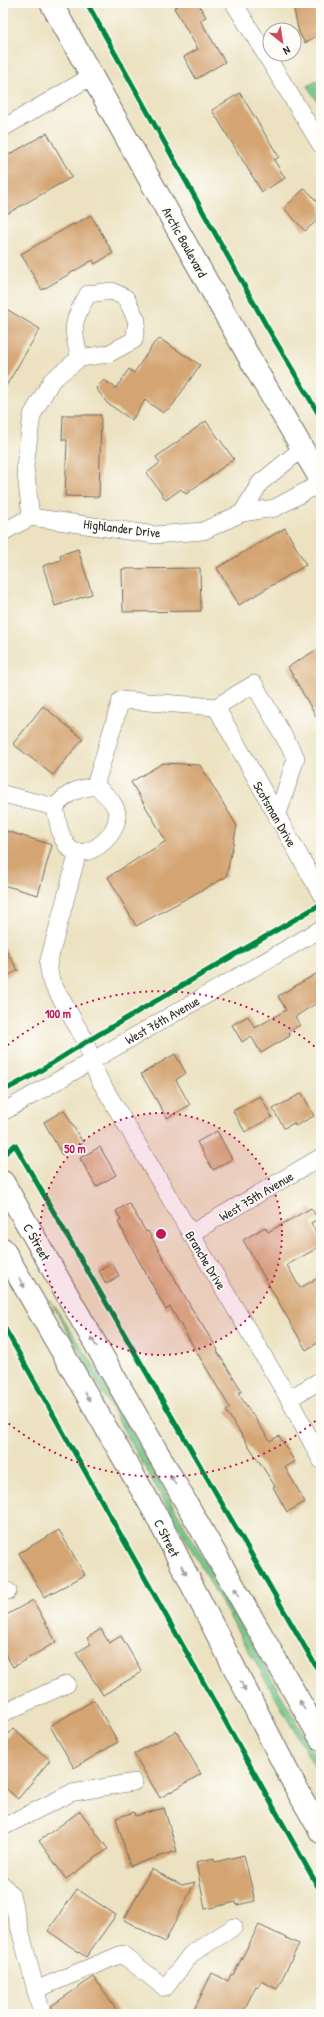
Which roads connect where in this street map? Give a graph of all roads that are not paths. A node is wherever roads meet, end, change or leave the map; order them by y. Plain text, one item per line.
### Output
1 (51, 3) edge
2 (235, 3) edge
3 (92, 76) junction
4 (3, 128) edge
5 (321, 145) edge
6 (80, 358) dead end
7 (316, 467) edge
8 (242, 513) junction
9 (31, 517) junction
10 (3, 532) edge
11 (216, 707) junction
12 (95, 786) junction
13 (3, 794) edge
14 (55, 807) junction
15 (277, 817) junction
16 (78, 852) junction
17 (321, 894) edge
18 (321, 929) edge
19 (91, 1061) junction
20 (3, 1112) edge
21 (321, 1157) edge
22 (3, 1182) edge
23 (190, 1234) junction
24 (3, 1249) edge
25 (321, 1380) edge
26 (289, 1399) junction
27 (321, 1460) edge
28 (68, 1684) dead end
29 (3, 1713) edge
30 (321, 1739) edge
31 (134, 1782) dead end
32 (3, 1827) edge
33 (321, 1832) edge
34 (6, 1893) edge
35 (234, 1927) dead end
36 (35, 1990) junction
37 (42, 2014) edge

1 - 3 main road, Arctic Boulevard
2 - 5 street
3 - 4 street
3 - 7 main road, Arctic Boulevard
6 - 9 street
7 - 8 street, Highlander Drive
7 - 8 street
8 - 9 street, Highlander Drive
9 - 10 street
11 - 12 street
11 - 15 street, Scotsman Drive
11 - 15 street
12 - 14 street
12 - 16 street
13 - 14 street
14 - 16 street
15 - 17 street, Scotsman Drive
16 - 19 street, Branche Drive
18 - 19 street, West 76th Avenue
19 - 20 street, West 76th Avenue
19 - 23 street, Branche Drive
21 - 23 street, West 75th Avenue
30 -> 22 main road, C Street
23 - 26 street, Branche Drive
24 -> 33 main road, C Street
25 - 26 street
26 - 27 street, Branche Drive
28 - 29 street
31 - 32 street
34 - 36 street
35 - 36 street
36 - 37 street

